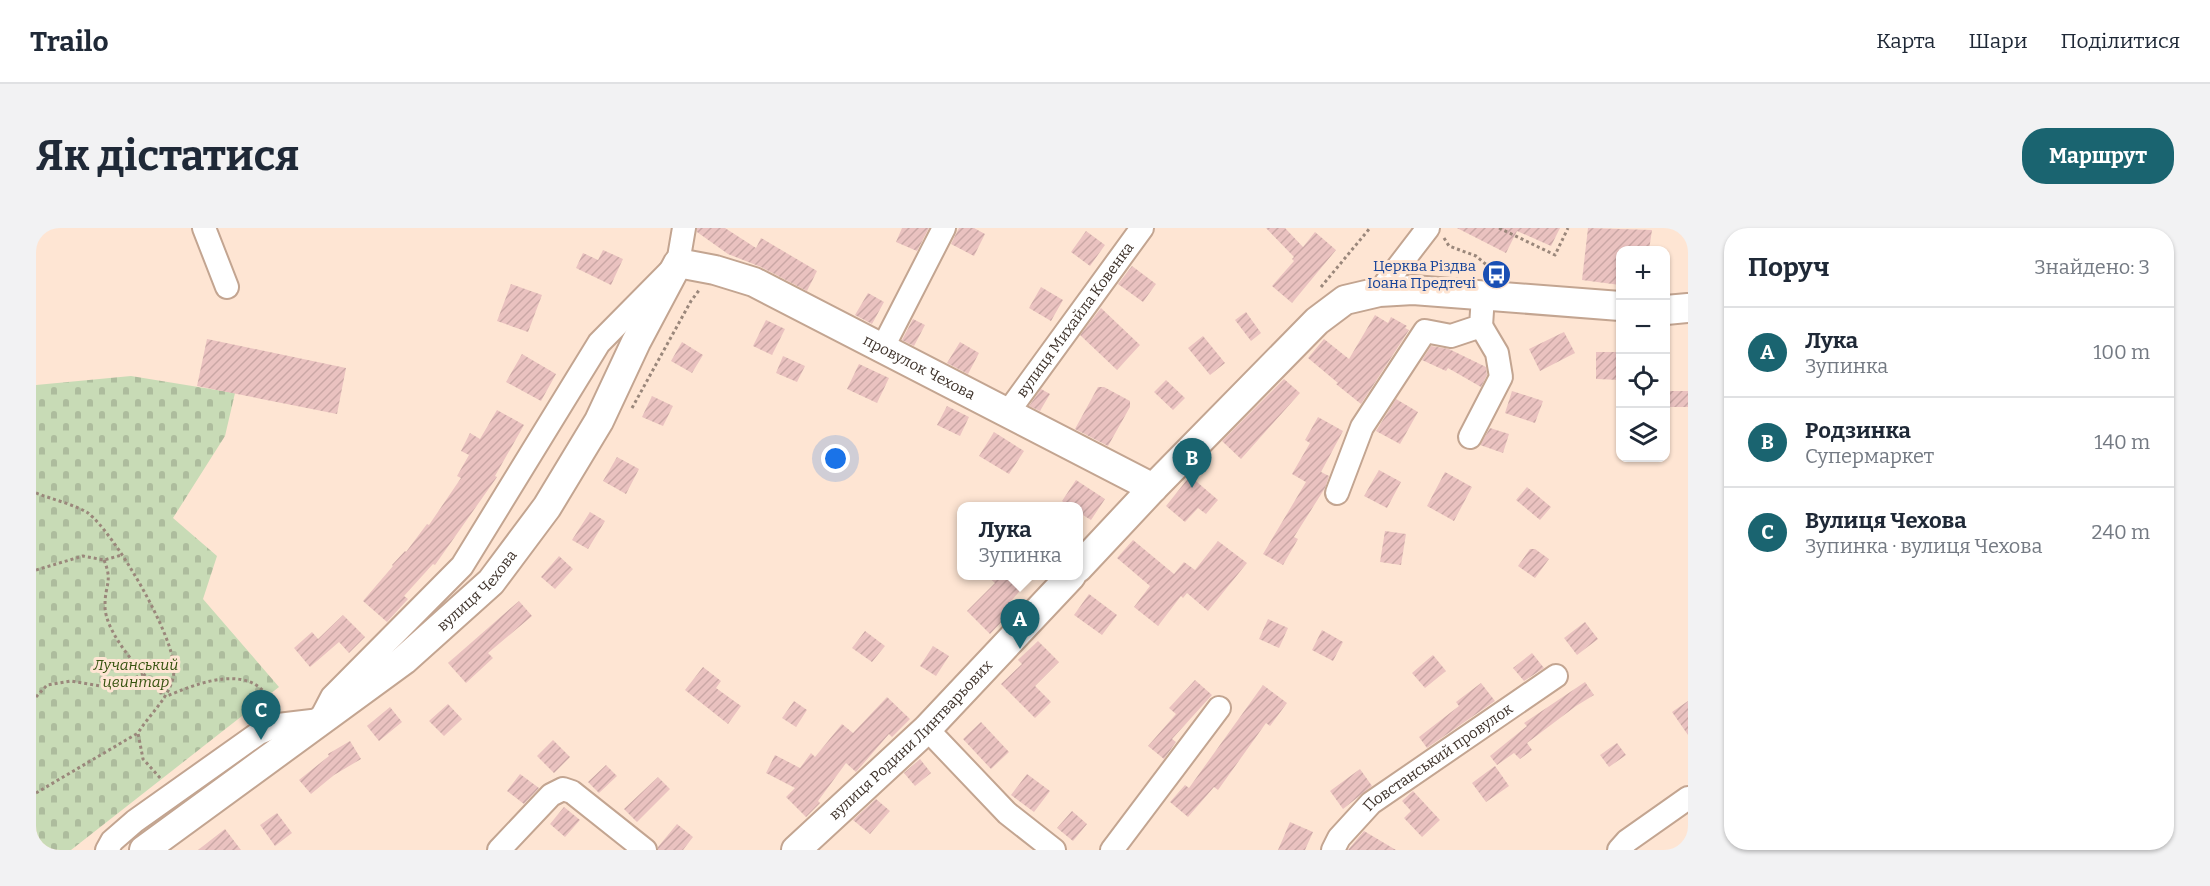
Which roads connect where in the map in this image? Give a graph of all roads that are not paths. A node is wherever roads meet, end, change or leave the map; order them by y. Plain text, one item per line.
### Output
1 (204, 228) edge
2 (684, 228) edge
3 (944, 228) edge
4 (1142, 228) edge
5 (1435, 232) edge
6 (678, 263) junction
7 (1490, 286) junction
8 (227, 287) dead end
9 (1379, 292) junction
10 (1616, 305) edge
11 (1688, 308) edge
12 (1670, 310) edge
13 (1482, 326) junction
14 (883, 347) junction
15 (1008, 412) junction
16 (1470, 437) dead end
17 (1153, 488) junction
18 (1337, 492) dead end
19 (1083, 563) edge
20 (1067, 580) edge
21 (1556, 676) dead end
22 (1219, 708) dead end
23 (320, 720) junction
24 (927, 729) junction
25 (1687, 802) edge
26 (106, 850) edge
27 (144, 850) edge
28 (499, 850) edge
29 (645, 850) edge
30 (796, 850) edge
31 (1054, 850) edge
32 (1112, 850) edge
33 (1333, 850) edge
34 (1619, 850) edge

1 - 8 street
2 - 6 street, вулиця Чехова
3 - 14 street
4 - 15 street, вулиця Михайла Ковенка
5 - 9 street
6 - 14 main road, провулок Чехова
6 - 23 street
6 - 23 main road, вулиця Чехова
7 - 9 main road
7 - 10 main road
7 - 13 street
9 - 17 main road
11 - 12 main road
13 - 16 street
13 - 18 street
14 - 15 main road, провулок Чехова
15 - 17 main road, провулок Чехова
17 - 19 main road
20 - 24 main road, вулиця Родини Линтварьових
21 - 33 street, Повстанський провулок
22 - 32 street
23 - 26 street
23 - 27 main road, вулиця Чехова
24 - 30 main road, вулиця Родини Линтварьових
24 - 31 street
25 - 34 street
28 - 29 street

